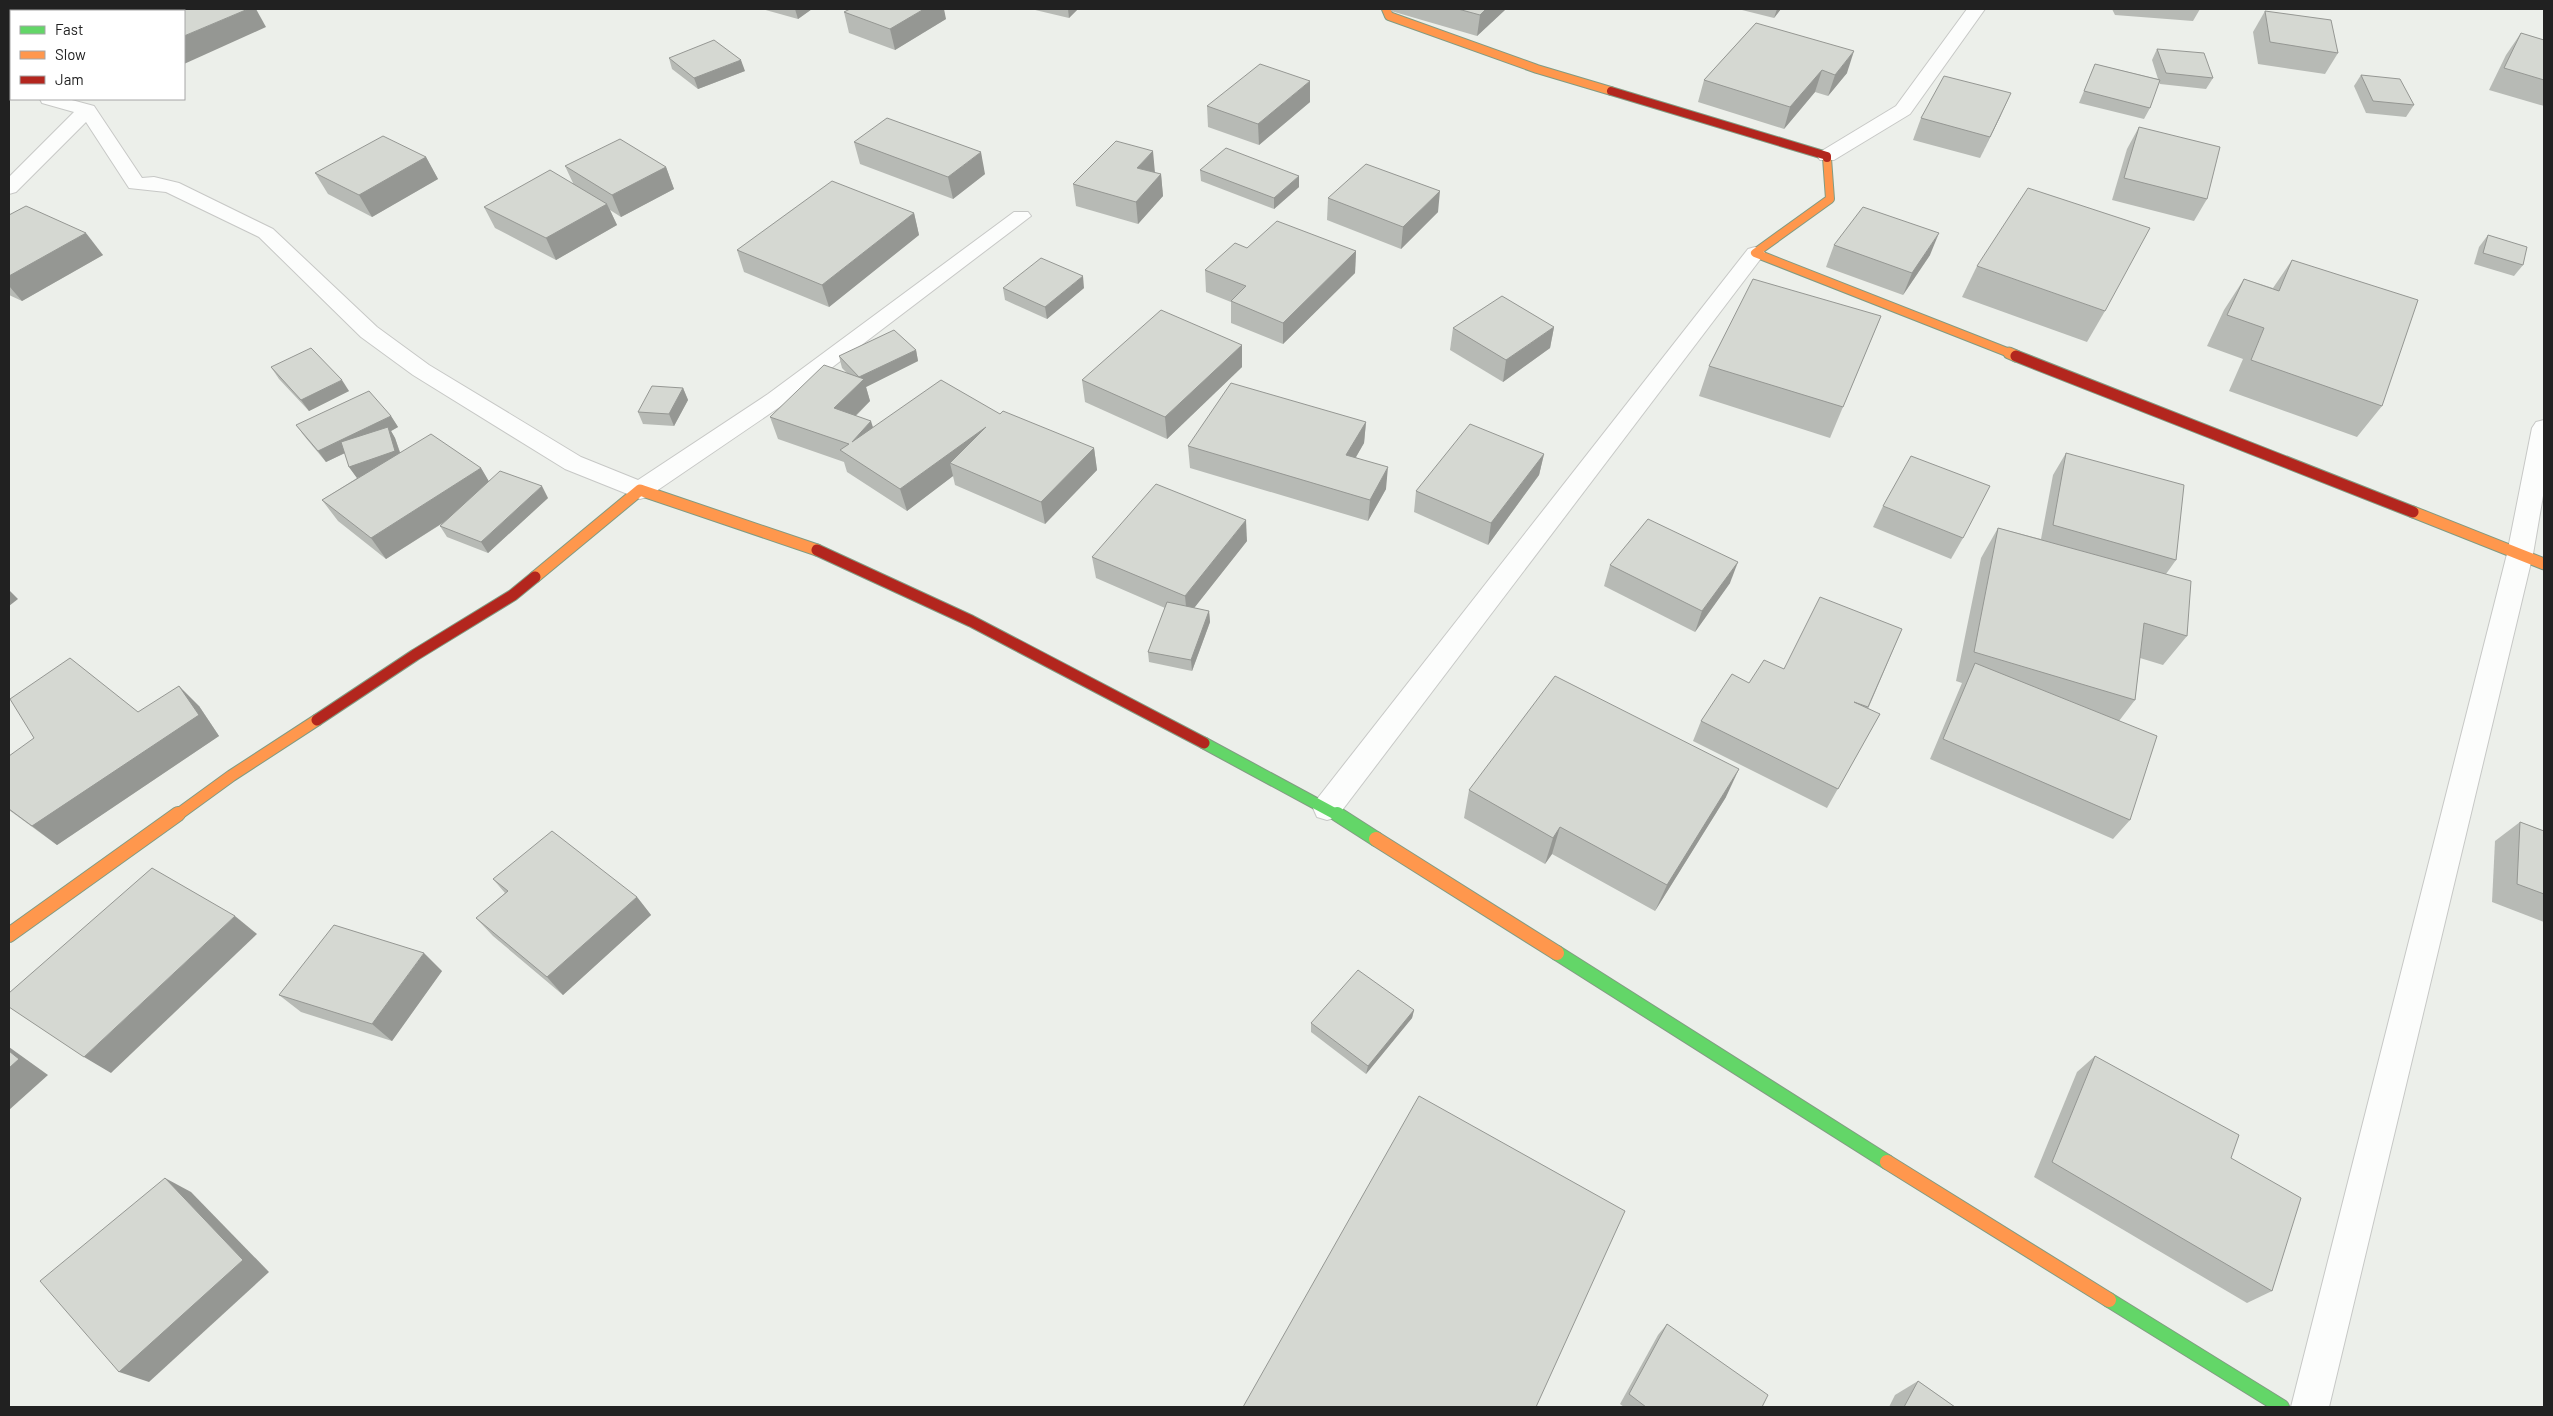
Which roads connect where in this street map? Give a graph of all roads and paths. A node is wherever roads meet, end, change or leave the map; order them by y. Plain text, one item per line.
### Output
1 (1386, 9) edge
2 (1976, 9) edge
3 (52, 100) edge
4 (86, 110) junction
5 (1826, 156) junction
6 (9, 188) edge
7 (1021, 216) dead end
8 (1755, 254) junction
9 (2544, 428) edge
10 (640, 490) junction
11 (2532, 559) edge
12 (1327, 808) junction
13 (9, 935) edge
14 (2282, 1407) edge
15 (2310, 1407) edge

1 - 5 street
2 - 5 street
3 - 4 street
4 - 6 street
4 - 10 street
5 - 8 street
7 - 10 street
8 - 11 street
8 - 12 street
9 - 11 street
10 - 12 street
10 - 13 street
11 - 15 street
12 - 14 street

